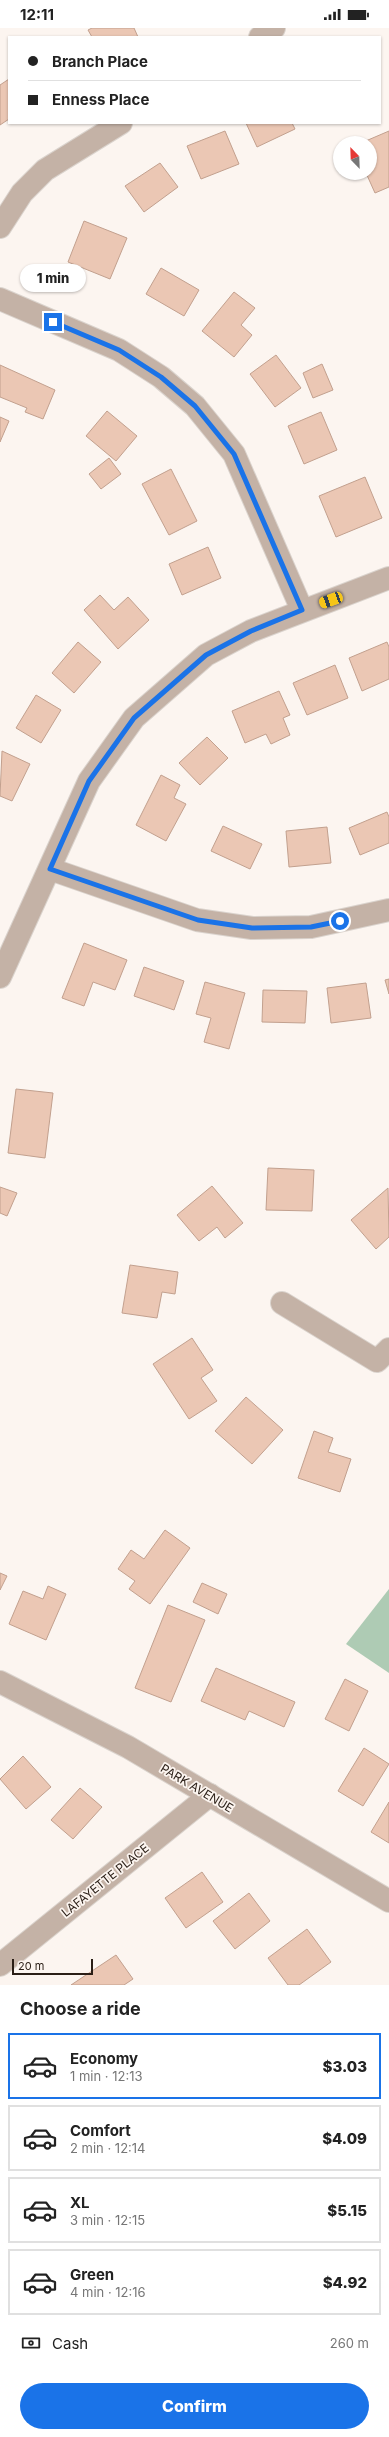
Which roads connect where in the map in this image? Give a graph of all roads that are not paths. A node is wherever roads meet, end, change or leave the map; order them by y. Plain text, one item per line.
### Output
1 (274, 28) edge
2 (262, 36) edge
3 (119, 124) edge
4 (0, 227) edge
5 (0, 299) edge
6 (389, 578) edge
7 (302, 610) junction
8 (50, 869) junction
9 (389, 910) edge
10 (0, 978) edge
11 (282, 1304) dead end
12 (389, 1349) edge
13 (0, 1682) edge
14 (210, 1795) junction
15 (389, 1901) edge
16 (0, 1965) edge

1 - 2 street
3 - 4 street
5 - 7 street
6 - 7 street
7 - 8 street
8 - 9 street
8 - 10 street
11 - 12 street
13 - 14 street, PARK AVENUE
14 - 15 street, PARK AVENUE
14 - 16 street, LAFAYETTE PLACE

